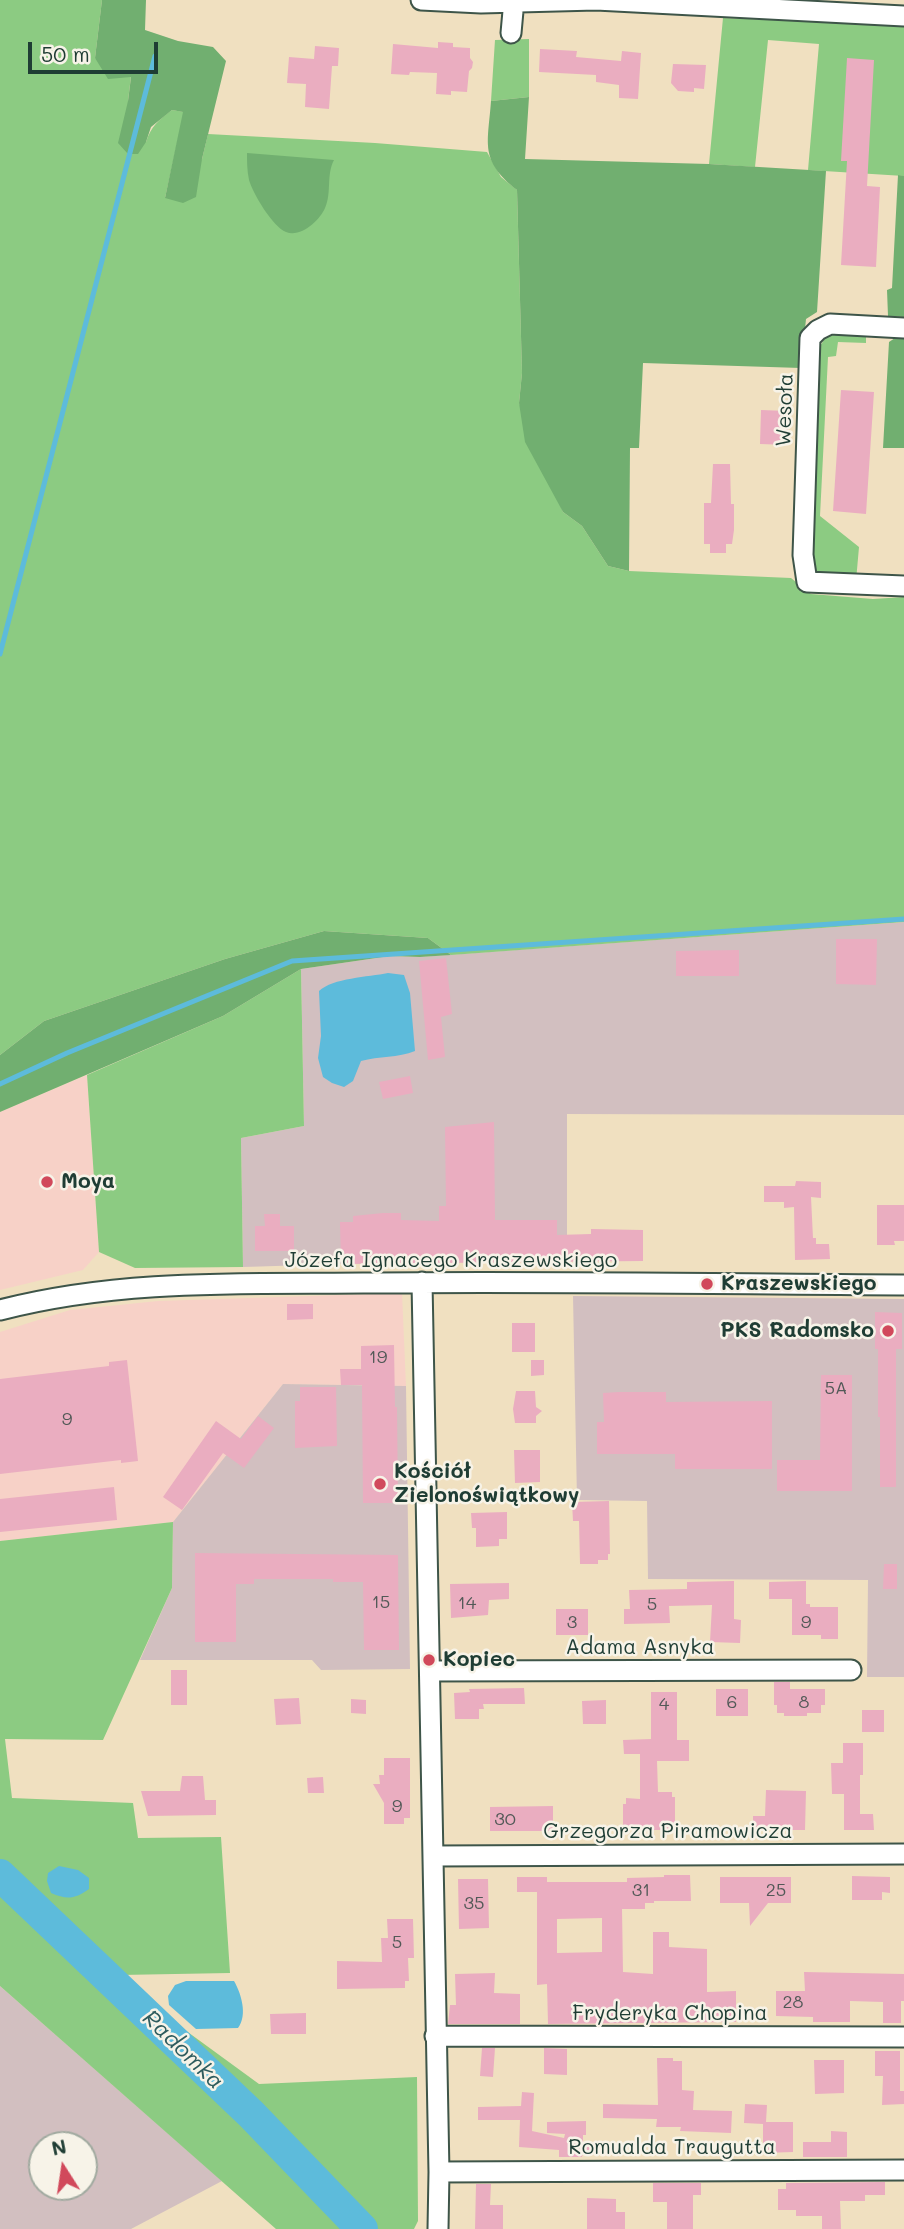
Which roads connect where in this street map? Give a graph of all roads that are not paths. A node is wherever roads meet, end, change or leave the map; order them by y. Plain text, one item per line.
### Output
1 (421, 0) edge
2 (514, 1) edge
3 (804, 5) edge
4 (904, 16) edge
5 (511, 33) dead end
6 (904, 328) edge
7 (904, 586) edge
8 (422, 1282) junction
9 (904, 1285) edge
10 (0, 1310) edge
11 (851, 1670) dead end
12 (430, 1671) junction
13 (904, 1854) edge
14 (433, 1856) junction
15 (435, 2036) junction
16 (904, 2037) edge
17 (904, 2170) edge
18 (439, 2172) junction
19 (438, 2229) edge

1 - 2 street
2 - 3 street
2 - 5 street
3 - 4 street
6 - 7 street, Wesoła
8 - 9 street, Józefa Ignacego Kraszewskiego
8 - 10 street, Józefa Ignacego Kraszewskiego
8 - 12 street
11 - 12 street, Adama Asnyka
12 - 14 street
13 - 14 street, Grzegorza Piramowicza
14 - 15 street
15 - 16 street, Fryderyka Chopina
15 - 18 street
17 - 18 street, Romualda Traugutta
18 - 19 street

